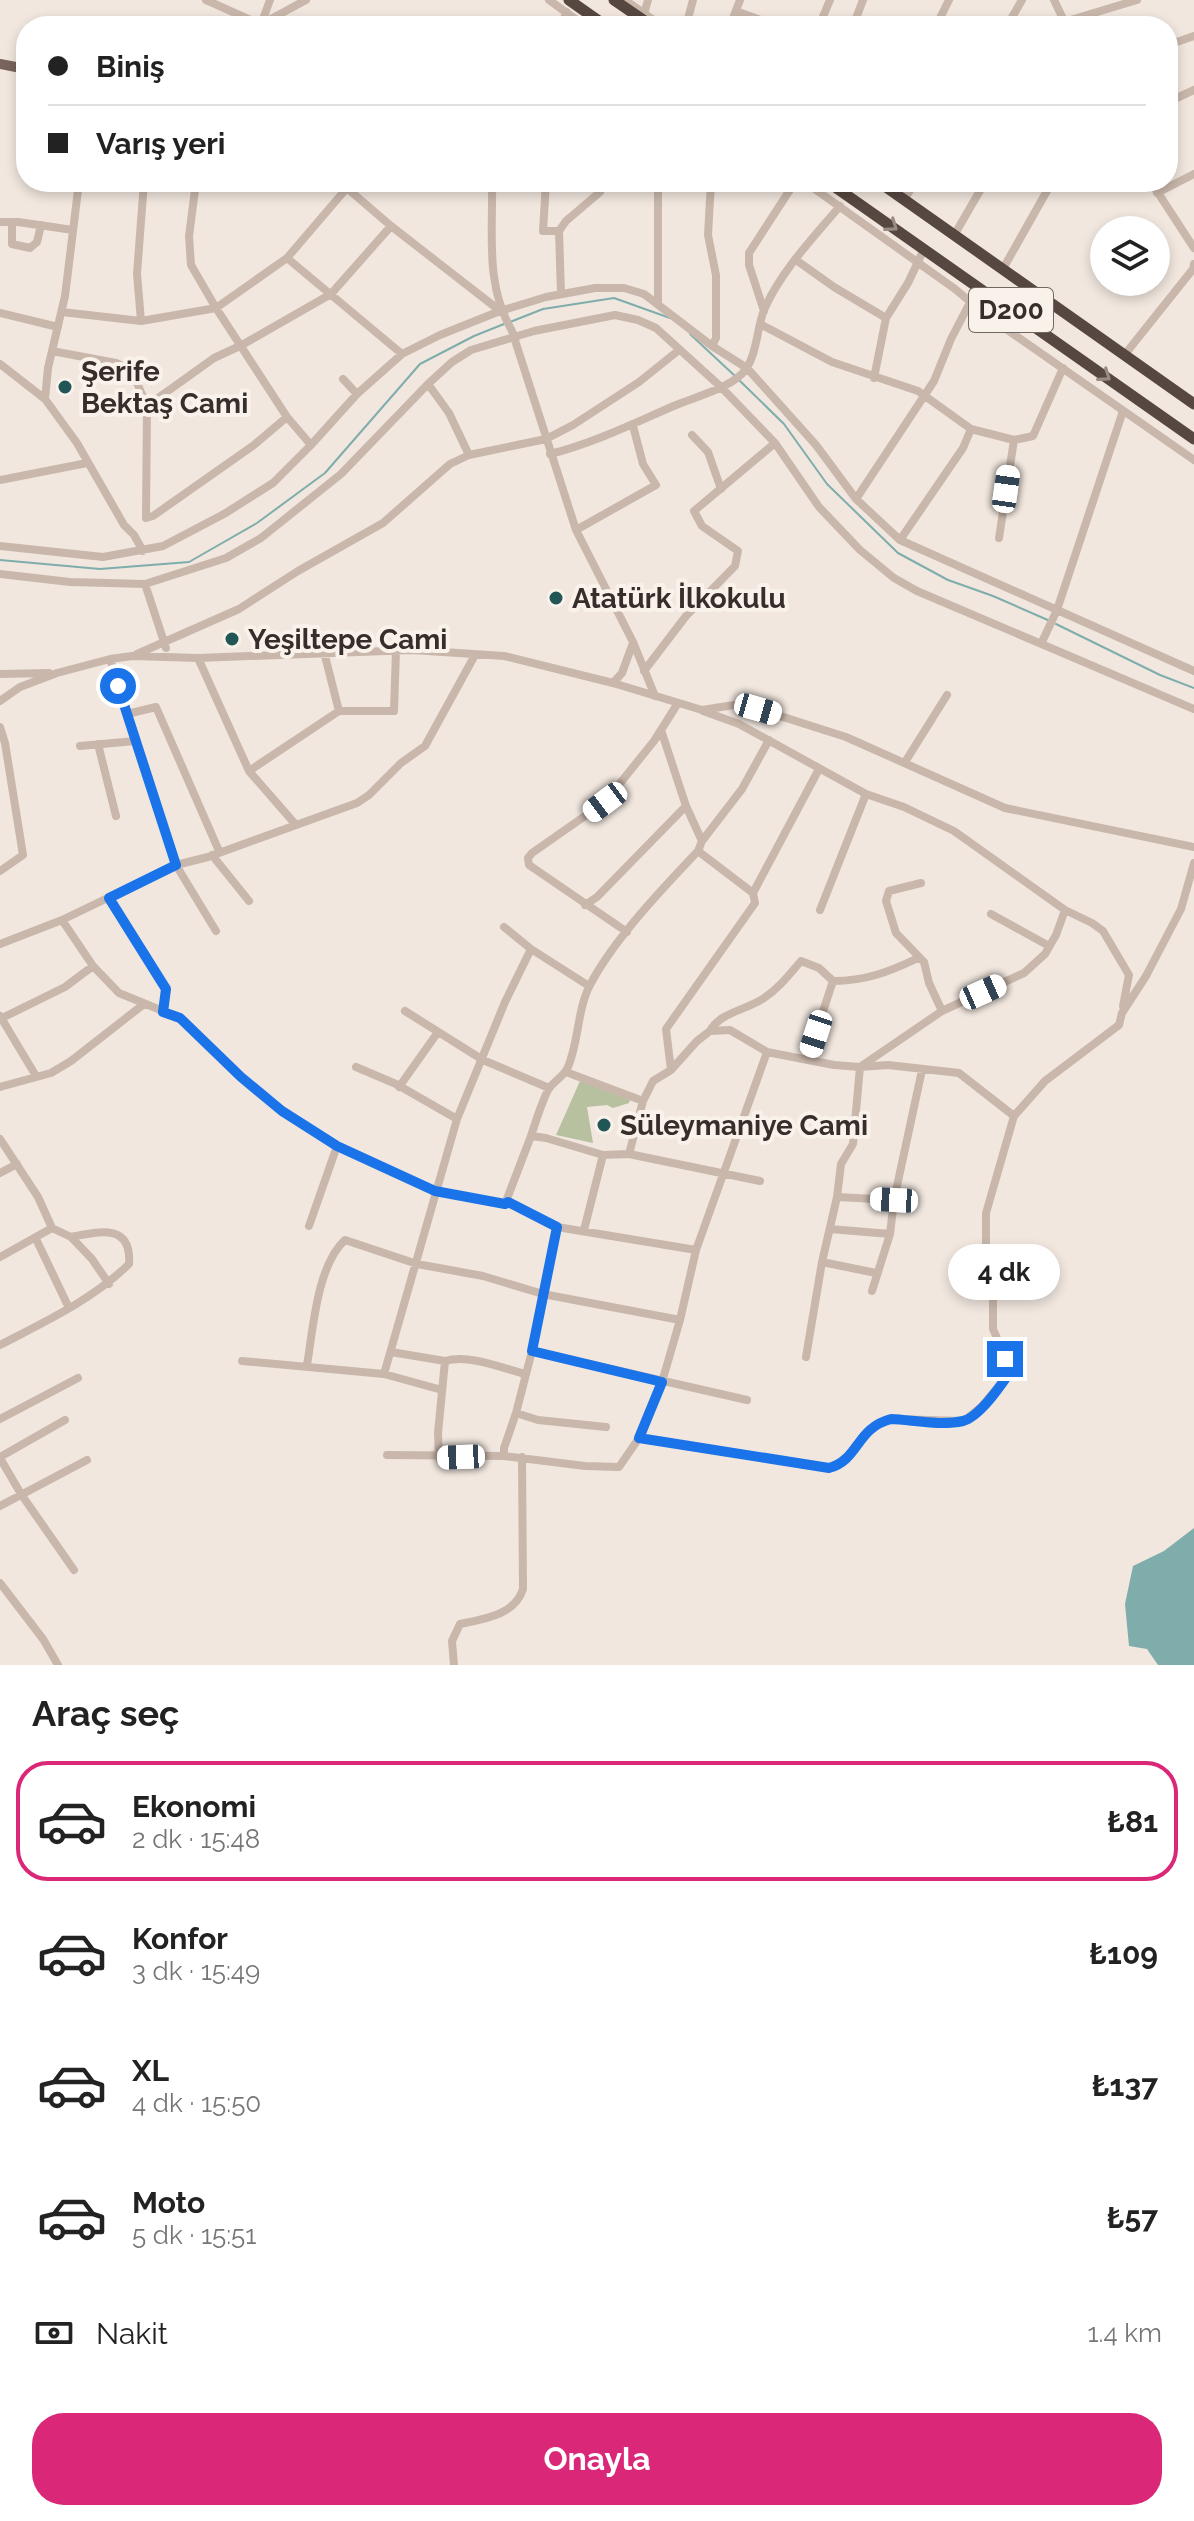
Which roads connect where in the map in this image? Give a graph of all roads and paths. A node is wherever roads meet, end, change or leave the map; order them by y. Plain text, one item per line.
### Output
1 (206, 0) edge
2 (306, 0) edge
3 (549, 0) edge
4 (614, 0) edge
5 (625, 0) edge
6 (648, 0) edge
7 (740, 0) edge
8 (1137, 0) edge
9 (568, 6) edge
10 (736, 11) junction
11 (644, 14) junction
12 (241, 16) edge
13 (277, 16) edge
14 (587, 16) edge
15 (637, 16) edge
16 (647, 16) edge
17 (734, 16) edge
18 (750, 16) edge
19 (1089, 16) edge
20 (78, 192) edge
21 (143, 192) edge
22 (195, 192) edge
23 (345, 192) edge
24 (356, 192) edge
25 (492, 192) edge
26 (545, 192) edge
27 (600, 192) edge
28 (658, 192) edge
29 (710, 192) edge
30 (789, 192) edge
31 (820, 192) edge
32 (842, 192) edge
33 (895, 192) edge
34 (898, 192) edge
35 (909, 192) edge
36 (979, 192) edge
37 (1046, 192) edge
38 (1157, 193) edge
39 (906, 197) junction
40 (840, 206) junction
41 (0, 222) edge
42 (12, 222) junction
43 (41, 225) junction
44 (391, 226) junction
45 (73, 230) junction
46 (559, 231) junction
47 (956, 232) junction
48 (1194, 248) edge
49 (924, 249) junction
50 (287, 258) junction
51 (796, 260) junction
52 (917, 263) junction
53 (1194, 264) edge
54 (1004, 267) junction
55 (978, 287) junction
56 (331, 294) junction
57 (561, 294) junction
58 (970, 302) junction
59 (658, 304) junction
60 (216, 308) junction
61 (500, 311) junction
62 (764, 311) junction
63 (62, 312) junction
64 (0, 313) edge
65 (886, 318) junction
66 (141, 321) junction
67 (760, 324) junction
68 (58, 327) junction
69 (513, 334) junction
70 (242, 345) junction
71 (712, 346) junction
72 (679, 350) junction
73 (52, 351) junction
74 (1126, 353) junction
75 (402, 354) junction
76 (0, 364) edge
77 (1063, 368) junction
78 (743, 372) junction
79 (874, 378) junction
80 (343, 379) dead end
81 (428, 384) junction
82 (723, 385) junction
83 (357, 394) junction
84 (925, 395) junction
85 (45, 399) junction
86 (1194, 403) edge
87 (147, 406) junction
88 (1123, 411) junction
89 (287, 417) junction
90 (633, 426) junction
91 (971, 429) junction
92 (692, 435) dead end
93 (546, 439) junction
94 (1194, 439) edge
95 (1014, 440) junction
96 (775, 443) junction
97 (311, 445) junction
98 (550, 454) junction
99 (469, 455) junction
100 (1194, 460) edge
101 (87, 463) junction
102 (0, 474) edge
103 (0, 480) edge
104 (721, 489) junction
105 (856, 499) junction
106 (146, 518) junction
107 (576, 530) junction
108 (134, 535) junction
109 (999, 538) dead end
110 (900, 540) junction
111 (0, 546) edge
112 (143, 551) junction
113 (0, 574) edge
114 (145, 584) junction
115 (1055, 614) junction
116 (1043, 641) junction
117 (633, 642) junction
118 (165, 644) junction
119 (396, 650) junction
120 (324, 652) junction
121 (475, 655) junction
122 (132, 656) junction
123 (170, 656) junction
124 (198, 658) junction
125 (110, 659) junction
126 (644, 671) junction
127 (1194, 671) edge
128 (57, 673) junction
129 (0, 674) edge
130 (613, 683) junction
131 (947, 695) dead end
132 (655, 696) junction
133 (0, 701) edge
134 (678, 703) junction
135 (1194, 709) edge
136 (702, 710) junction
137 (339, 711) junction
138 (127, 714) junction
139 (0, 727) edge
140 (661, 730) junction
141 (769, 740) junction
142 (135, 741) junction
143 (98, 744) junction
144 (80, 746) dead end
145 (905, 762) junction
146 (819, 769) junction
147 (249, 771) junction
148 (866, 794) junction
149 (686, 806) junction
150 (116, 816) dead end
151 (296, 825) junction
152 (702, 841) junction
153 (1194, 847) edge
154 (698, 851) junction
155 (216, 853) junction
156 (1194, 863) edge
157 (176, 865) junction
158 (0, 871) edge
159 (921, 883) dead end
160 (753, 893) junction
161 (109, 898) junction
162 (249, 901) dead end
163 (585, 905) junction
164 (820, 910) dead end
165 (1065, 910) junction
166 (991, 914) dead end
167 (62, 920) junction
168 (504, 927) dead end
169 (216, 931) dead end
170 (627, 932) junction
171 (0, 944) edge
172 (1049, 946) junction
173 (531, 949) junction
174 (918, 958) junction
175 (93, 966) junction
176 (833, 981) junction
177 (589, 986) junction
178 (144, 1004) junction
179 (405, 1011) dead end
180 (942, 1011) junction
181 (163, 1012) junction
182 (1122, 1013) junction
183 (1, 1017) edge
184 (710, 1031) junction
185 (438, 1032) junction
186 (767, 1052) junction
187 (483, 1060) junction
188 (807, 1060) junction
189 (356, 1067) dead end
190 (860, 1067) junction
191 (671, 1070) junction
192 (922, 1070) junction
193 (566, 1072) junction
194 (36, 1076) junction
195 (0, 1087) edge
196 (399, 1087) junction
197 (549, 1088) junction
198 (643, 1101) junction
199 (1014, 1116) junction
200 (457, 1119) junction
201 (531, 1136) junction
202 (0, 1139) edge
203 (337, 1146) junction
204 (629, 1154) junction
205 (603, 1155) junction
206 (17, 1164) junction
207 (0, 1173) edge
208 (722, 1175) junction
209 (760, 1181) dead end
210 (435, 1191) junction
211 (837, 1197) junction
212 (894, 1200) junction
213 (508, 1202) junction
214 (309, 1226) dead end
215 (557, 1227) junction
216 (52, 1228) junction
217 (830, 1229) junction
218 (584, 1230) junction
219 (890, 1234) junction
220 (71, 1237) junction
221 (36, 1239) junction
222 (696, 1250) junction
223 (0, 1257) edge
224 (822, 1262) junction
225 (417, 1264) junction
226 (876, 1273) junction
227 (109, 1284) junction
228 (872, 1291) dead end
229 (543, 1294) junction
230 (69, 1308) junction
231 (680, 1320) junction
232 (0, 1345) edge
233 (532, 1351) junction
234 (391, 1352) junction
235 (806, 1357) dead end
236 (242, 1361) dead end
237 (445, 1361) junction
238 (307, 1365) junction
239 (384, 1374) junction
240 (525, 1374) junction
241 (78, 1378) dead end
242 (662, 1382) junction
243 (442, 1390) junction
244 (747, 1400) dead end
245 (516, 1413) junction
246 (0, 1419) edge
247 (65, 1420) dead end
248 (606, 1427) dead end
249 (639, 1438) junction
250 (387, 1455) dead end
251 (504, 1456) junction
252 (0, 1457) edge
253 (522, 1457) junction
254 (439, 1458) junction
255 (87, 1460) dead end
256 (21, 1494) junction
257 (0, 1506) edge
258 (74, 1570) dead end
259 (0, 1583) edge
260 (58, 1665) edge
261 (454, 1665) edge

1 - 12 street
2 - 13 street
3 - 9 street
4 - 15 highway
5 - 11 street
6 - 11 street
7 - 10 street
8 - 19 street
9 - 14 highway
10 - 17 street
10 - 18 street
11 - 16 street
20 - 45 street
21 - 66 street
22 - 60 street
23 - 50 street
24 - 44 street
25 - 61 street
26 - 46 street
27 - 46 street
28 - 59 street
29 - 71 street
30 - 62 street
31 - 40 street
32 -> 49 highway, D200
33 - 86 highway, D200
34 - 39 street
35 - 39 street
36 - 47 street
37 - 54 street
38 - 48 street
39 - 47 street
40 - 51 street
40 - 52 street
41 - 42 street
42 - 43 street
42 - 43 street
43 - 45 street
44 - 56 street
44 - 61 street
45 - 63 street
46 - 57 street
47 - 54 street
49 - 52 street
49 - 55 highway, D200
50 - 56 street
50 - 60 street
51 - 62 street
51 - 65 street
52 - 58 street
52 - 65 street
53 - 74 street
54 - 74 street
55 - 58 street
55 -> 94 highway, D200
56 - 70 street
56 - 75 street
57 - 59 street
57 - 61 street
58 - 77 street
58 - 84 street
59 - 71 street
60 - 66 street
60 - 70 street
61 - 69 street
61 - 75 street
62 - 67 street
63 - 66 street
63 - 68 street
64 - 68 street
65 - 79 street
67 - 78 street
67 - 79 street
68 - 73 street
69 - 72 street
69 - 81 street
69 - 93 street
70 - 87 street
70 - 89 street
71 - 78 street
72 - 82 street
72 - 93 street
73 - 85 street
73 - 87 street
74 - 86 street
75 - 83 street
76 - 85 street
77 - 88 street
77 - 95 street
78 - 82 street
78 - 105 street
79 - 84 street
80 - 83 street
81 - 99 street
81 - 114 street
82 - 90 street
82 - 96 street
83 - 97 street
84 - 91 street
84 - 105 street
85 - 101 street
87 - 106 street
88 - 100 street
88 - 115 street
89 - 97 street
89 - 106 street
90 - 98 street
90 - 107 street
91 - 95 street
91 - 110 street
92 - 104 street
93 - 98 street
93 - 99 street
95 - 109 street
96 - 104 street
96 - 116 street
97 - 112 street
98 - 107 street
99 - 118 street
101 - 103 street
101 - 108 street
102 - 103 street
104 - 126 street
105 - 110 street
106 - 108 street
107 - 117 street
108 - 112 street
110 - 115 street
111 - 112 street
113 - 114 street
114 - 118 street
115 - 116 street
115 - 127 street
116 - 135 street
117 - 126 street
117 - 130 street
118 - 122 street
118 - 123 street
119 - 120 street
119 - 121 street
119 - 137 street
120 - 124 street
120 - 137 street
121 - 130 street
121 - 151 street
122 - 123 street
122 - 125 street
123 - 124 street
124 - 147 street
125 - 128 street
125 - 138 street
126 - 132 street
128 - 129 street
128 - 133 street
130 - 132 street
131 - 145 street
132 - 134 street
134 - 136 street
134 - 140 street
136 - 141 street
136 - 145 street
137 - 147 street
138 - 142 street
138 - 155 street
139 - 158 street
140 - 149 street
140 - 163 street
141 - 146 street
141 - 152 street
142 - 143 street
142 - 157 street
143 - 144 street
143 - 150 street
145 - 153 street
146 - 148 street
146 - 160 street
147 - 151 street
148 - 164 street
148 - 165 street
149 - 152 street
149 - 163 street
151 - 155 street
152 - 154 street
154 - 160 street
154 - 170 street
155 - 157 street
155 - 162 street
156 - 182 street
157 - 161 street
157 - 169 street
159 - 174 street
160 - 191 street
161 - 167 street
161 - 181 street
163 - 170 street
165 - 172 street
165 - 182 street
166 - 172 street
167 - 171 street
167 - 175 street
168 - 173 street
170 - 177 street
172 - 180 street
173 - 177 street
173 - 187 street
174 - 176 street
174 - 180 street
175 - 178 street
175 - 183 street
176 - 184 street
176 - 188 street
177 - 193 street
178 - 181 street
178 - 194 street
179 - 185 street
180 - 190 street
181 - 203 street
182 - 199 street
183 - 194 street
184 - 186 street
184 - 191 street
185 - 187 street
185 - 196 street
186 - 188 street
186 - 208 street
187 - 197 street
187 - 200 street
188 - 190 street
189 - 196 street
190 - 192 street
190 - 211 street
191 - 198 street
192 - 199 street
192 - 212 street
193 - 197 street
193 - 198 street
194 - 195 street
196 - 200 street
197 - 201 street
198 - 204 street
199 - 249 street
200 - 210 street
201 - 205 street
201 - 213 street
202 - 206 street
203 - 210 street
203 - 214 street
204 - 205 street
204 - 208 street
205 - 218 street
206 - 207 street
206 - 216 street
208 - 209 street
208 - 222 street
210 - 213 street
210 - 225 street
211 - 212 street
211 - 217 street
212 - 219 street
213 - 215 street
215 - 218 street
215 - 229 street
216 - 220 street
216 - 221 street
217 - 219 street
217 - 224 street
218 - 222 street
219 - 226 street
220 - 227 street
220 - 227 street
221 - 223 street
221 - 230 street
222 - 231 street
224 - 226 street
224 - 235 street
225 - 229 street
225 - 234 street
225 - 238 street
226 - 228 street
227 - 230 street
229 - 231 street
229 - 233 street
230 - 232 street
231 - 242 street
233 - 240 street
233 - 242 street
234 - 237 street
234 - 239 street
236 - 238 street
237 - 240 street
237 - 243 street
238 - 239 street
239 - 243 street
240 - 245 street
241 - 246 street
242 - 244 street
242 - 249 street
243 - 254 street
245 - 248 street
245 - 251 street
247 - 252 street
249 - 253 street
250 - 254 street
251 - 253 street
251 - 254 street
252 - 256 street
253 - 261 street
255 - 256 street
256 - 257 street
256 - 258 street
259 - 260 street

